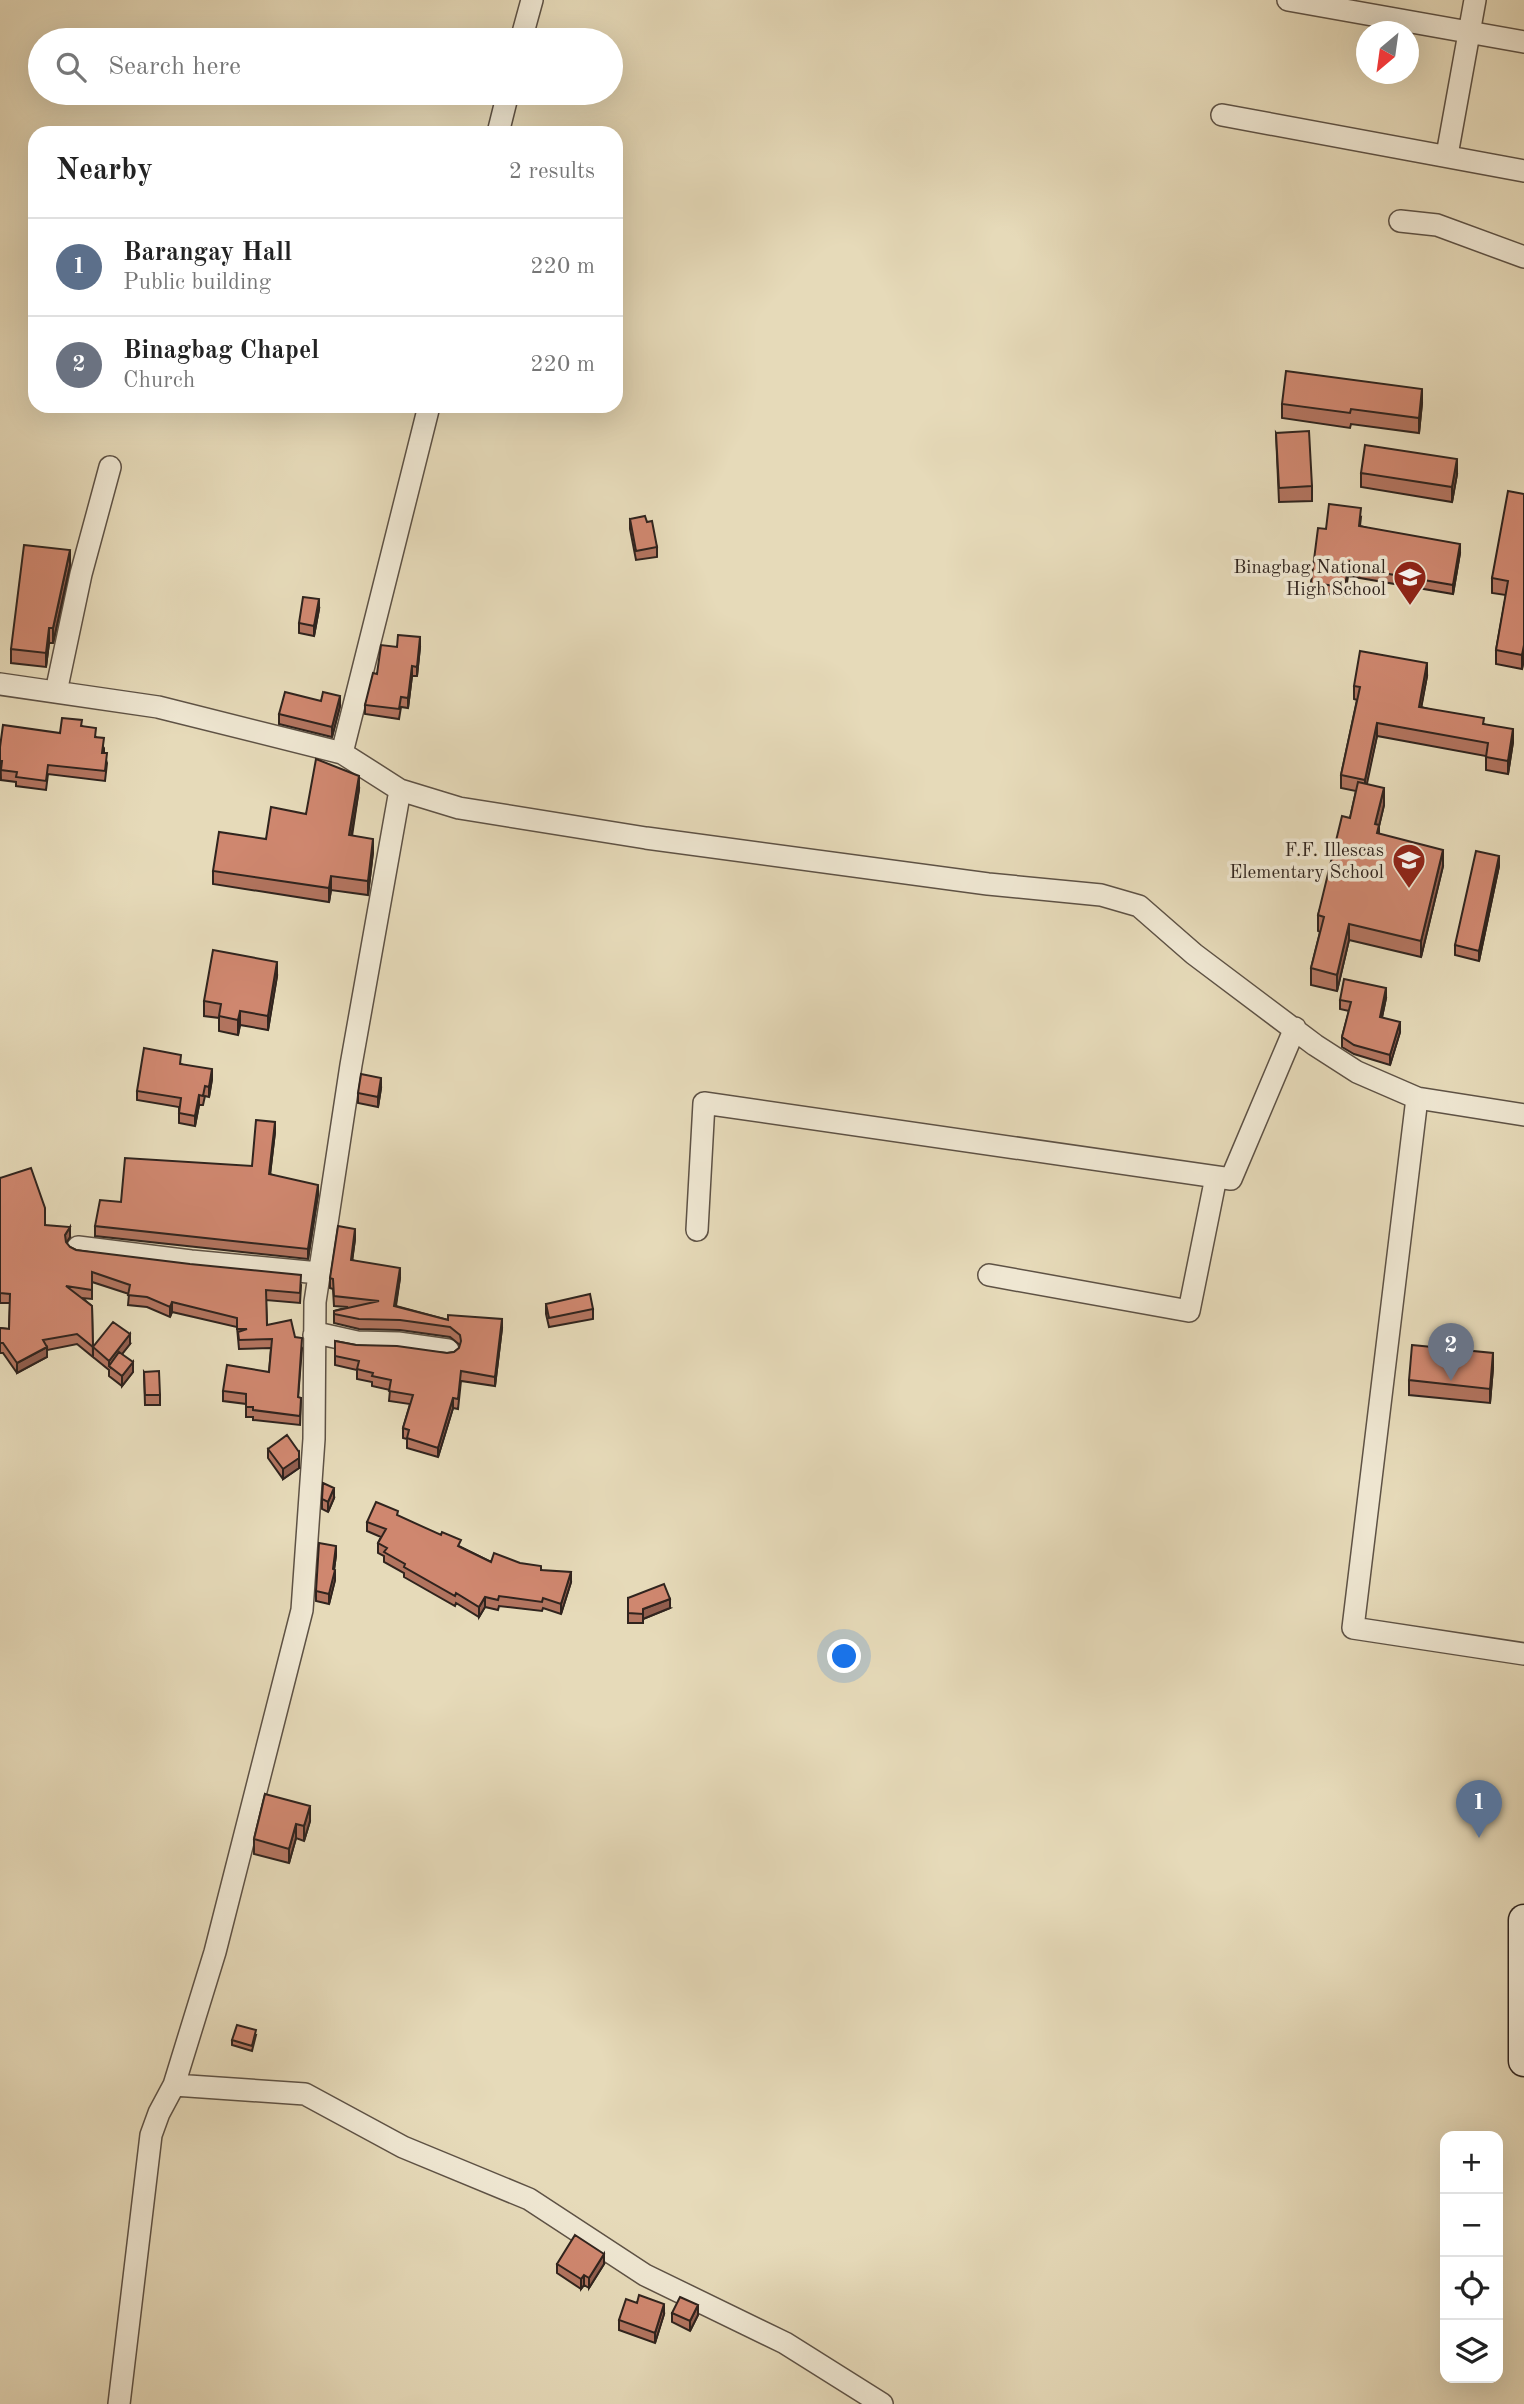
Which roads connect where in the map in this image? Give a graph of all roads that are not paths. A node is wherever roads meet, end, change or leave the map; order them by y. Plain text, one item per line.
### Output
1 (532, 0) edge
2 (1288, 0) edge
3 (1475, 0) edge
4 (525, 28) edge
5 (1468, 31) junction
6 (1524, 42) edge
7 (505, 105) edge
8 (1222, 115) dead end
9 (500, 126) edge
10 (1447, 155) junction
11 (1524, 171) edge
12 (1400, 221) dead end
13 (1524, 257) edge
14 (427, 413) edge
15 (110, 467) dead end
16 (0, 684) edge
17 (55, 692) junction
18 (342, 753) junction
19 (400, 790) junction
20 (1295, 1028) junction
21 (1417, 1098) junction
22 (1524, 1115) edge
23 (1216, 1177) junction
24 (697, 1230) dead end
25 (78, 1247) edge
26 (319, 1273) junction
27 (989, 1275) dead end
28 (314, 1335) junction
29 (448, 1350) edge
30 (1524, 1654) edge
31 (1524, 1920) edge
32 (1523, 2017) edge
33 (1524, 2061) edge
34 (174, 2085) junction
35 (119, 2404) edge
36 (882, 2404) edge

1 - 4 street
2 - 5 street
3 - 5 street
5 - 6 street
5 - 10 street
7 - 9 street
8 - 10 street
10 - 11 street
12 - 13 street
14 - 18 street
15 - 17 street
16 - 17 street
17 - 18 street
18 - 19 street
19 - 20 street
19 - 26 street
20 - 21 street
20 - 23 street
21 - 22 street
21 - 30 street
23 - 24 street
23 - 27 street
25 - 26 street
26 - 28 street
28 - 29 street
28 - 34 street
31 - 32 main road
32 - 33 main road
34 - 35 street
34 - 36 street

